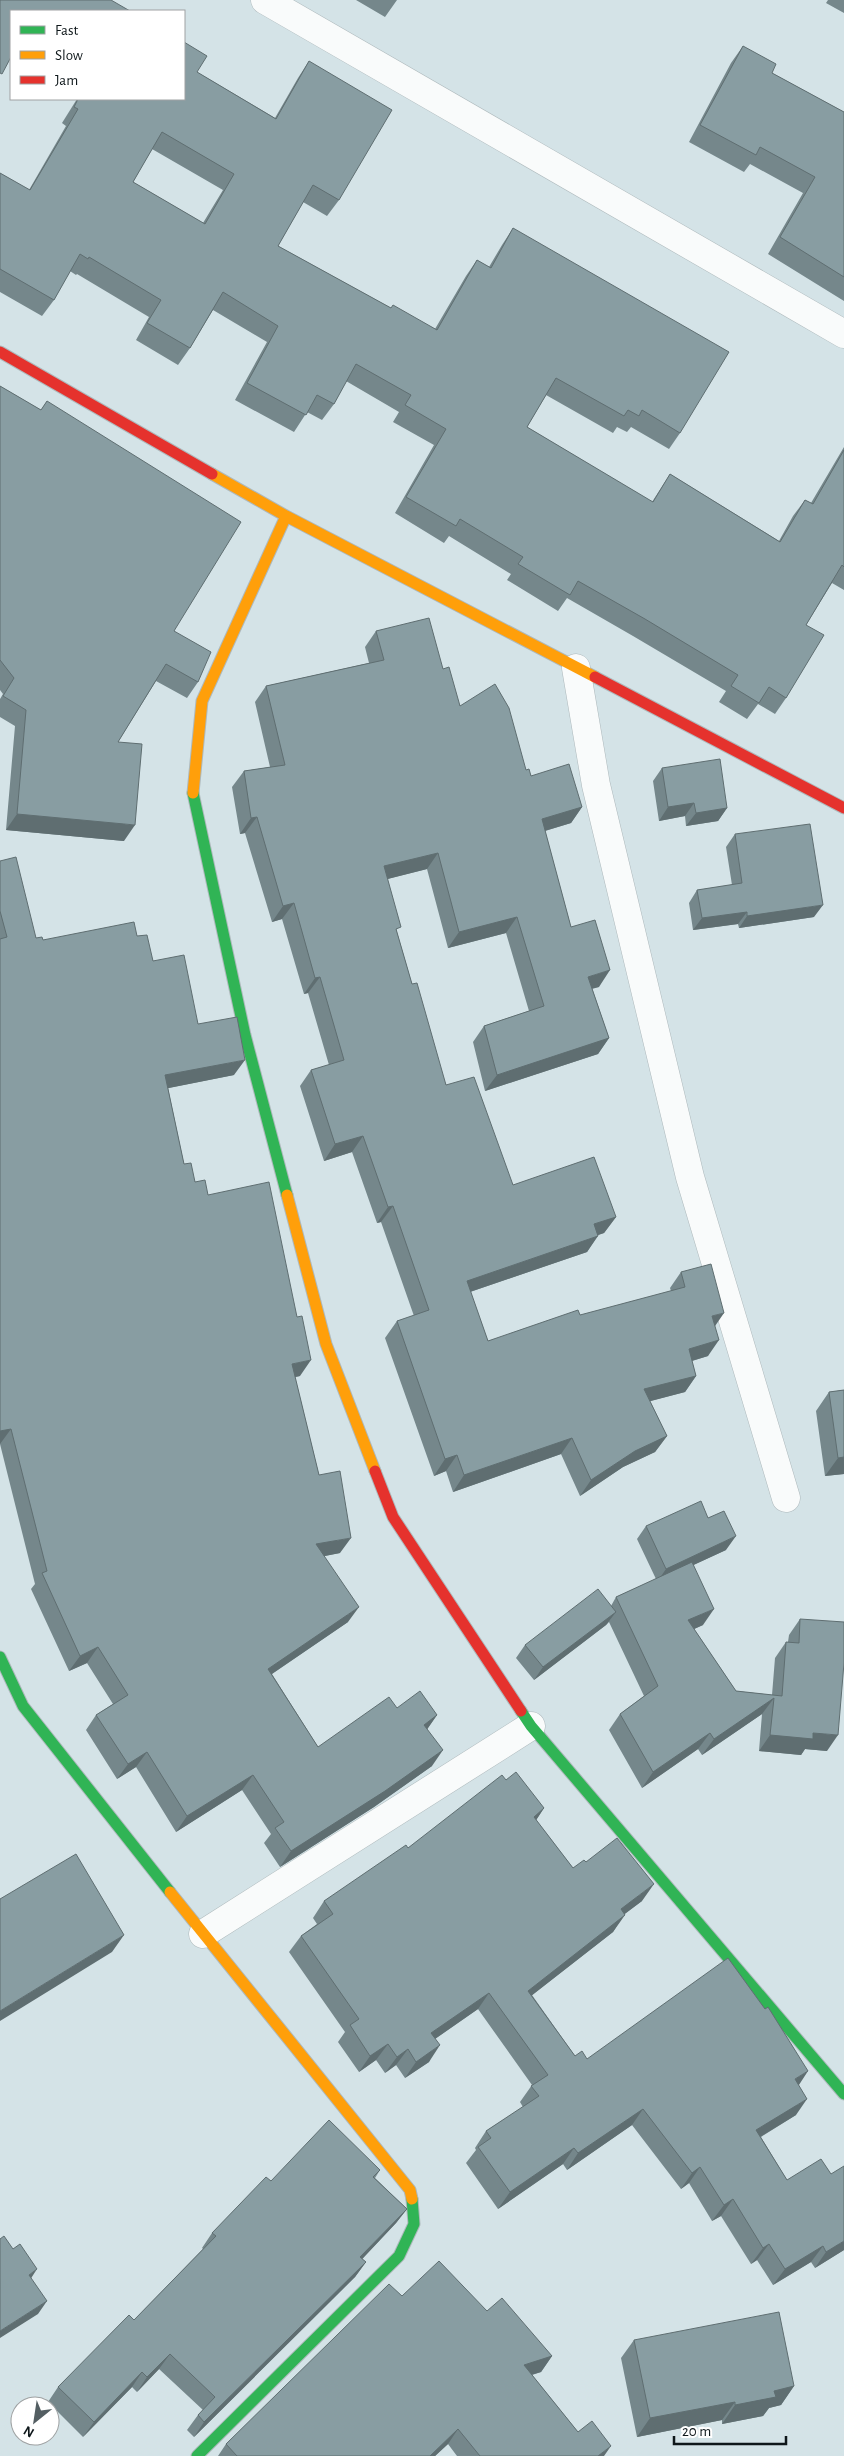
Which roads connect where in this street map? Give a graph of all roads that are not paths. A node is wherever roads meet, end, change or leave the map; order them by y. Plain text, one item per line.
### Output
1 (265, 0) edge
2 (844, 334) edge
3 (0, 352) edge
4 (286, 516) junction
5 (576, 668) junction
6 (844, 808) edge
7 (786, 1498) dead end
8 (0, 1657) edge
9 (531, 1726) junction
10 (203, 1934) junction
11 (844, 2094) edge
12 (197, 2456) edge

1 - 2 street
3 - 4 street
4 - 5 street
4 - 9 street
5 - 6 street
5 - 7 street
8 - 10 street
9 - 10 street
9 - 11 street
10 - 12 street

